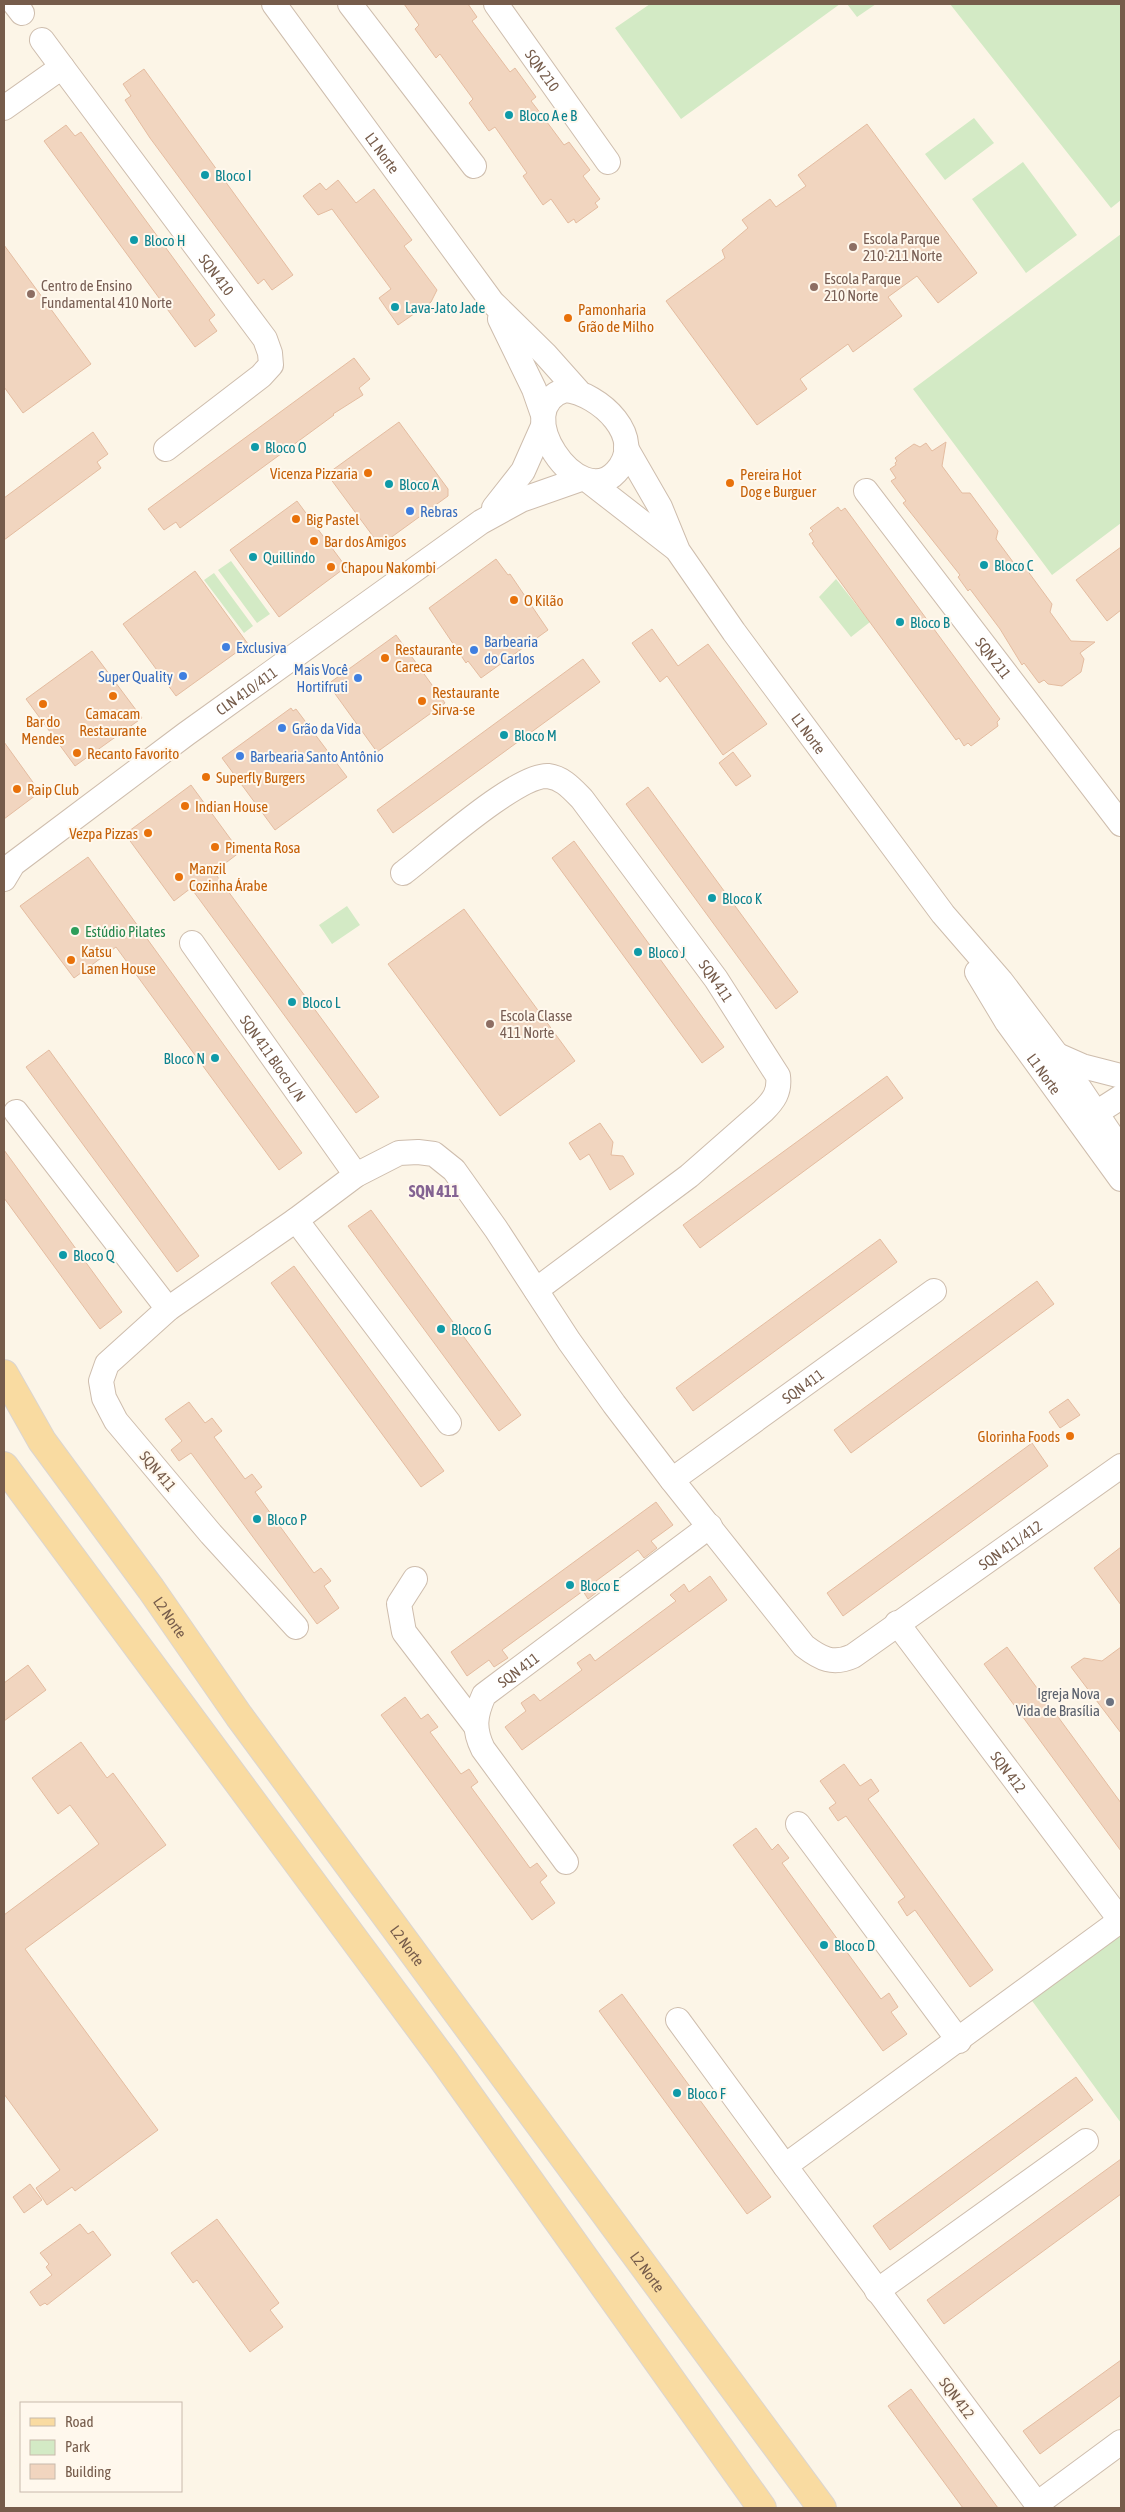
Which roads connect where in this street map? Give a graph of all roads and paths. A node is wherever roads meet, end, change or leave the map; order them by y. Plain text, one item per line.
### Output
1 (274, 4) edge
2 (350, 4) edge
3 (496, 4) edge
4 (42, 40) dead end
5 (62, 67) junction
6 (4, 108) edge
7 (608, 162) dead end
8 (474, 166) dead end
9 (492, 302) junction
10 (578, 391) junction
11 (543, 419) junction
12 (626, 448) junction
13 (166, 449) dead end
14 (585, 480) junction
15 (866, 491) dead end
16 (481, 522) junction
17 (678, 551) junction
18 (1121, 824) edge
19 (7, 870) edge
20 (403, 873) dead end
21 (943, 914) junction
22 (192, 943) dead end
23 (1056, 1055) junction
24 (1121, 1076) edge
25 (1121, 1097) edge
26 (16, 1112) dead end
27 (1088, 1118) junction
28 (1121, 1150) edge
29 (356, 1175) junction
30 (1121, 1178) edge
31 (296, 1220) junction
32 (536, 1290) junction
33 (934, 1291) dead end
34 (168, 1309) junction
35 (4, 1374) edge
36 (449, 1423) dead end
37 (4, 1466) edge
38 (1121, 1466) edge
39 (672, 1480) junction
40 (710, 1526) junction
41 (415, 1579) dead end
42 (897, 1623) junction
43 (296, 1627) dead end
44 (475, 1725) junction
45 (798, 1824) dead end
46 (566, 1862) dead end
47 (360, 1882) junction
48 (320, 1893) junction
49 (1121, 1921) edge
50 (678, 2020) dead end
51 (959, 2041) junction
52 (1086, 2141) dead end
53 (786, 2166) junction
54 (877, 2291) junction
55 (1121, 2442) edge
56 (1038, 2506) edge
57 (762, 2508) edge
58 (822, 2508) edge

1 - 9 street, L1 Norte
2 - 8 street
3 - 7 street, SQN 210
4 - 5 street, SQN 410
5 - 6 street
5 - 13 street, SQN 410
9 - 10 street, L1 Norte
9 - 11 street, L1 Norte
10 - 11 street
10 - 12 street
11 - 14 street
11 - 16 street, CLN 410/411
12 - 14 street
12 - 17 street, L1 Norte
14 - 16 street, CLN 410/411
14 - 17 street, L1 Norte
15 - 18 street, SQN 211
16 - 19 street, CLN 410/411
17 - 21 street, L1 Norte
20 - 32 street, SQN 411
21 - 23 street, L1 Norte
21 - 27 street, L1 Norte
22 - 29 street, SQN 411 Bloco L/N
23 - 24 street
23 - 27 street, L1 Norte
25 - 27 street
26 - 34 street
27 - 28 street, L1 Norte
27 - 30 street, L1 Norte
29 - 31 street, SQN 411
29 - 32 street, SQN 411
31 - 34 street, SQN 411
31 - 36 street
32 - 39 street, SQN 411
33 - 39 street, SQN 411
34 - 43 street, SQN 411
35 - 47 main road, L2 Norte
37 - 48 main road
38 - 42 street, SQN 411/412
39 - 40 street, SQN 411
40 - 42 street, SQN 411
40 - 44 street, SQN 411
41 - 44 street
42 - 49 street, SQN 412
44 - 46 street
45 - 51 street
47 - 48 main road
47 - 58 main road, L2 Norte
48 - 57 main road
49 - 51 street, SQN 412
50 - 53 street, SQN 412
51 - 53 street, SQN 412
52 - 54 street
53 - 54 street, SQN 412
54 - 56 street, SQN 412
55 - 56 street, SQN 412

